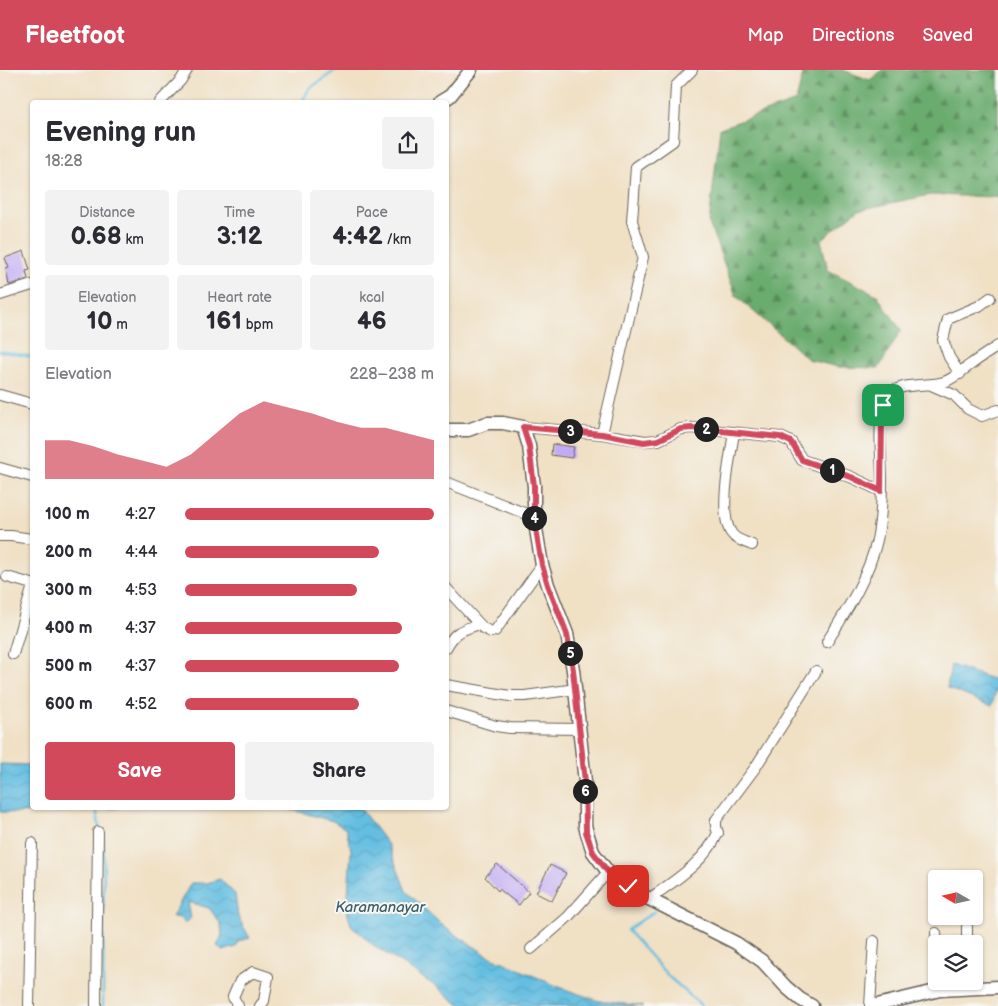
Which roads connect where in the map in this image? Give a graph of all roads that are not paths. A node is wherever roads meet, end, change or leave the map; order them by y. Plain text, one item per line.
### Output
1 (186, 70) edge
2 (471, 70) edge
3 (692, 70) edge
4 (162, 100) edge
5 (443, 100) edge
6 (30, 286) edge
7 (0, 295) edge
8 (990, 298) dead end
9 (998, 346) edge
10 (960, 374) junction
11 (931, 385) junction
12 (0, 395) edge
13 (30, 403) edge
14 (998, 410) edge
15 (523, 427) junction
16 (449, 430) edge
17 (734, 432) junction
18 (602, 434) junction
19 (0, 468) edge
20 (30, 476) edge
21 (449, 483) edge
22 (881, 491) junction
23 (534, 517) junction
24 (0, 536) edge
25 (30, 540) edge
26 (752, 545) dead end
27 (542, 565) junction
28 (7, 577) dead end
29 (30, 583) edge
30 (449, 591) edge
31 (30, 596) edge
32 (479, 624) junction
33 (827, 642) dead end
34 (449, 643) edge
35 (13, 654) dead end
36 (816, 671) dead end
37 (449, 686) edge
38 (576, 688) junction
39 (449, 713) edge
40 (580, 728) junction
41 (98, 832) dead end
42 (32, 843) dead end
43 (608, 872) junction
44 (649, 899) junction
45 (967, 927) dead end
46 (967, 935) edge
47 (874, 942) dead end
48 (531, 949) dead end
49 (983, 986) edge
50 (998, 987) edge
51 (928, 989) edge
52 (29, 1006) edge
53 (96, 1006) edge
54 (238, 1006) edge
55 (260, 1006) edge
56 (812, 1006) edge
57 (872, 1006) edge

1 - 4 street
2 - 5 main road
3 - 18 street
6 - 7 street
8 - 10 street
9 - 10 street
10 - 11 street
11 - 14 street
11 - 22 street
12 - 13 street
15 - 16 main road
15 - 18 street
15 - 23 main road
17 - 18 street
17 - 22 street
17 - 26 street
19 - 20 street
21 - 23 street
22 - 33 street
23 - 27 main road
24 - 25 street
27 - 32 street
27 - 38 main road
28 - 29 street
30 - 32 street
31 - 35 street
32 - 34 street
36 - 44 street
37 - 38 street
38 - 40 main road
39 - 40 street
40 - 43 main road
41 - 53 street
42 - 52 street
43 - 44 main road
43 - 48 street
44 - 56 main road
45 - 46 street
47 - 57 street
49 - 50 main road
51 - 57 main road
54 - 55 street

